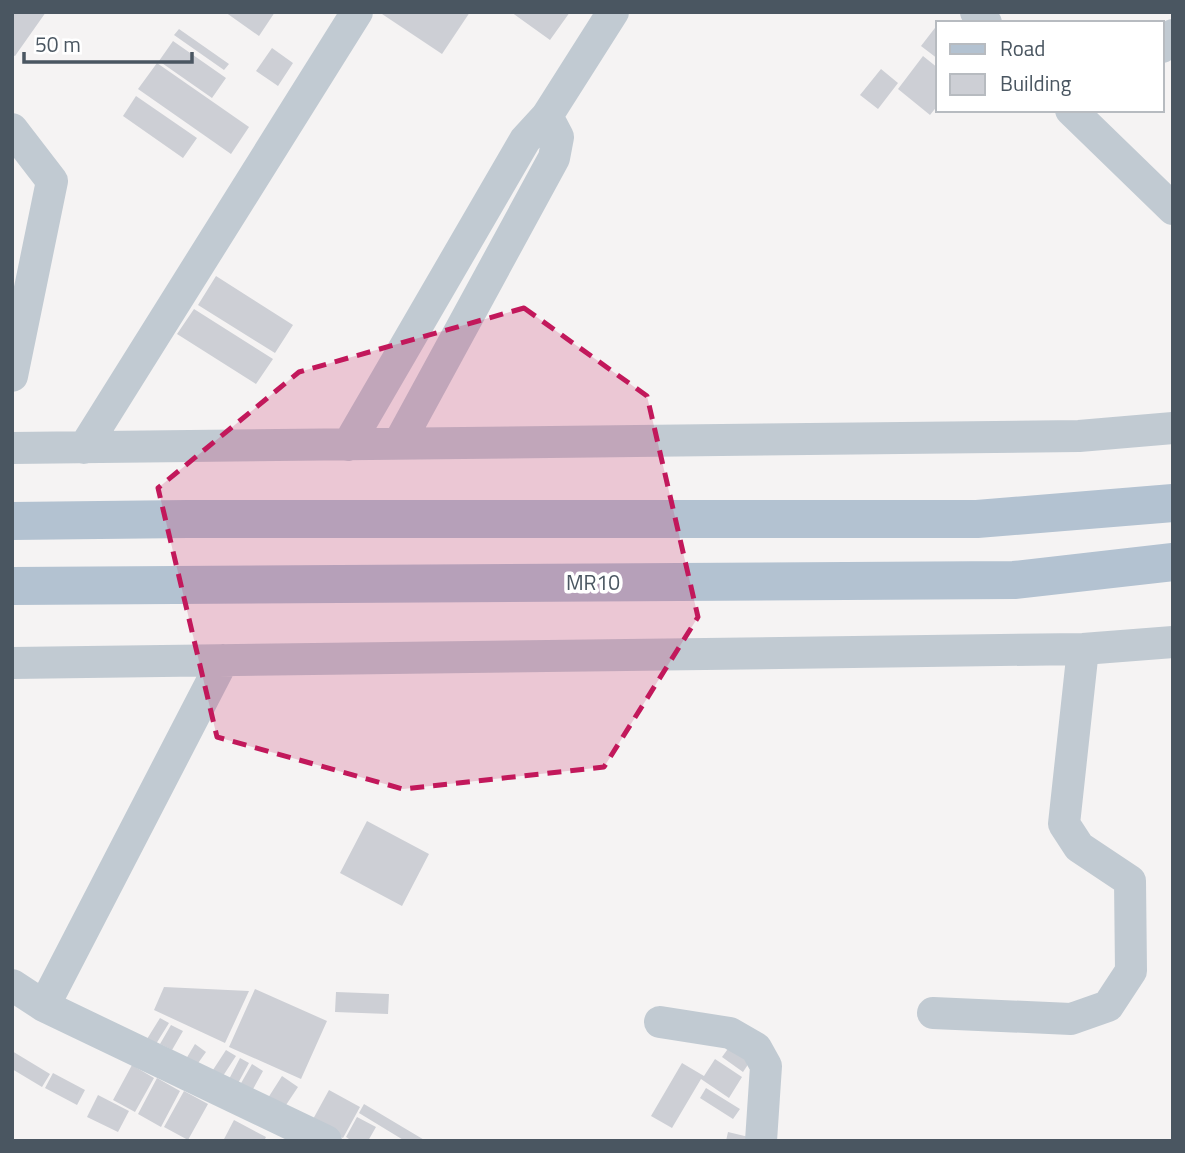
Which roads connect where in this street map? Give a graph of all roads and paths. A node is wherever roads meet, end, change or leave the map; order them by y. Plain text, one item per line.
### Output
1 (356, 12) edge
2 (613, 12) edge
3 (547, 116) junction
4 (1089, 117) edge
5 (12, 129) edge
6 (1173, 209) edge
7 (12, 376) edge
8 (1173, 428) edge
9 (399, 443) junction
10 (348, 445) junction
11 (84, 447) junction
12 (12, 448) edge
13 (1173, 503) edge
14 (12, 521) edge
15 (1173, 562) edge
16 (12, 586) edge
17 (1173, 642) edge
18 (1083, 649) junction
19 (223, 660) junction
20 (12, 663) edge
21 (12, 985) edge
22 (44, 1006) junction
23 (933, 1013) dead end
24 (660, 1022) dead end
25 (326, 1141) edge
26 (761, 1141) edge

1 - 11 street
2 - 3 street
3 - 9 street
3 - 10 street
4 - 6 street
5 - 7 street
8 - 9 street
9 - 10 street
10 - 11 street
11 - 12 street
13 - 14 main road
15 - 16 main road, MR10
17 - 18 street
18 - 19 street
18 - 23 street
19 - 20 street
19 - 22 street
21 - 22 street
22 - 25 street
24 - 26 street

